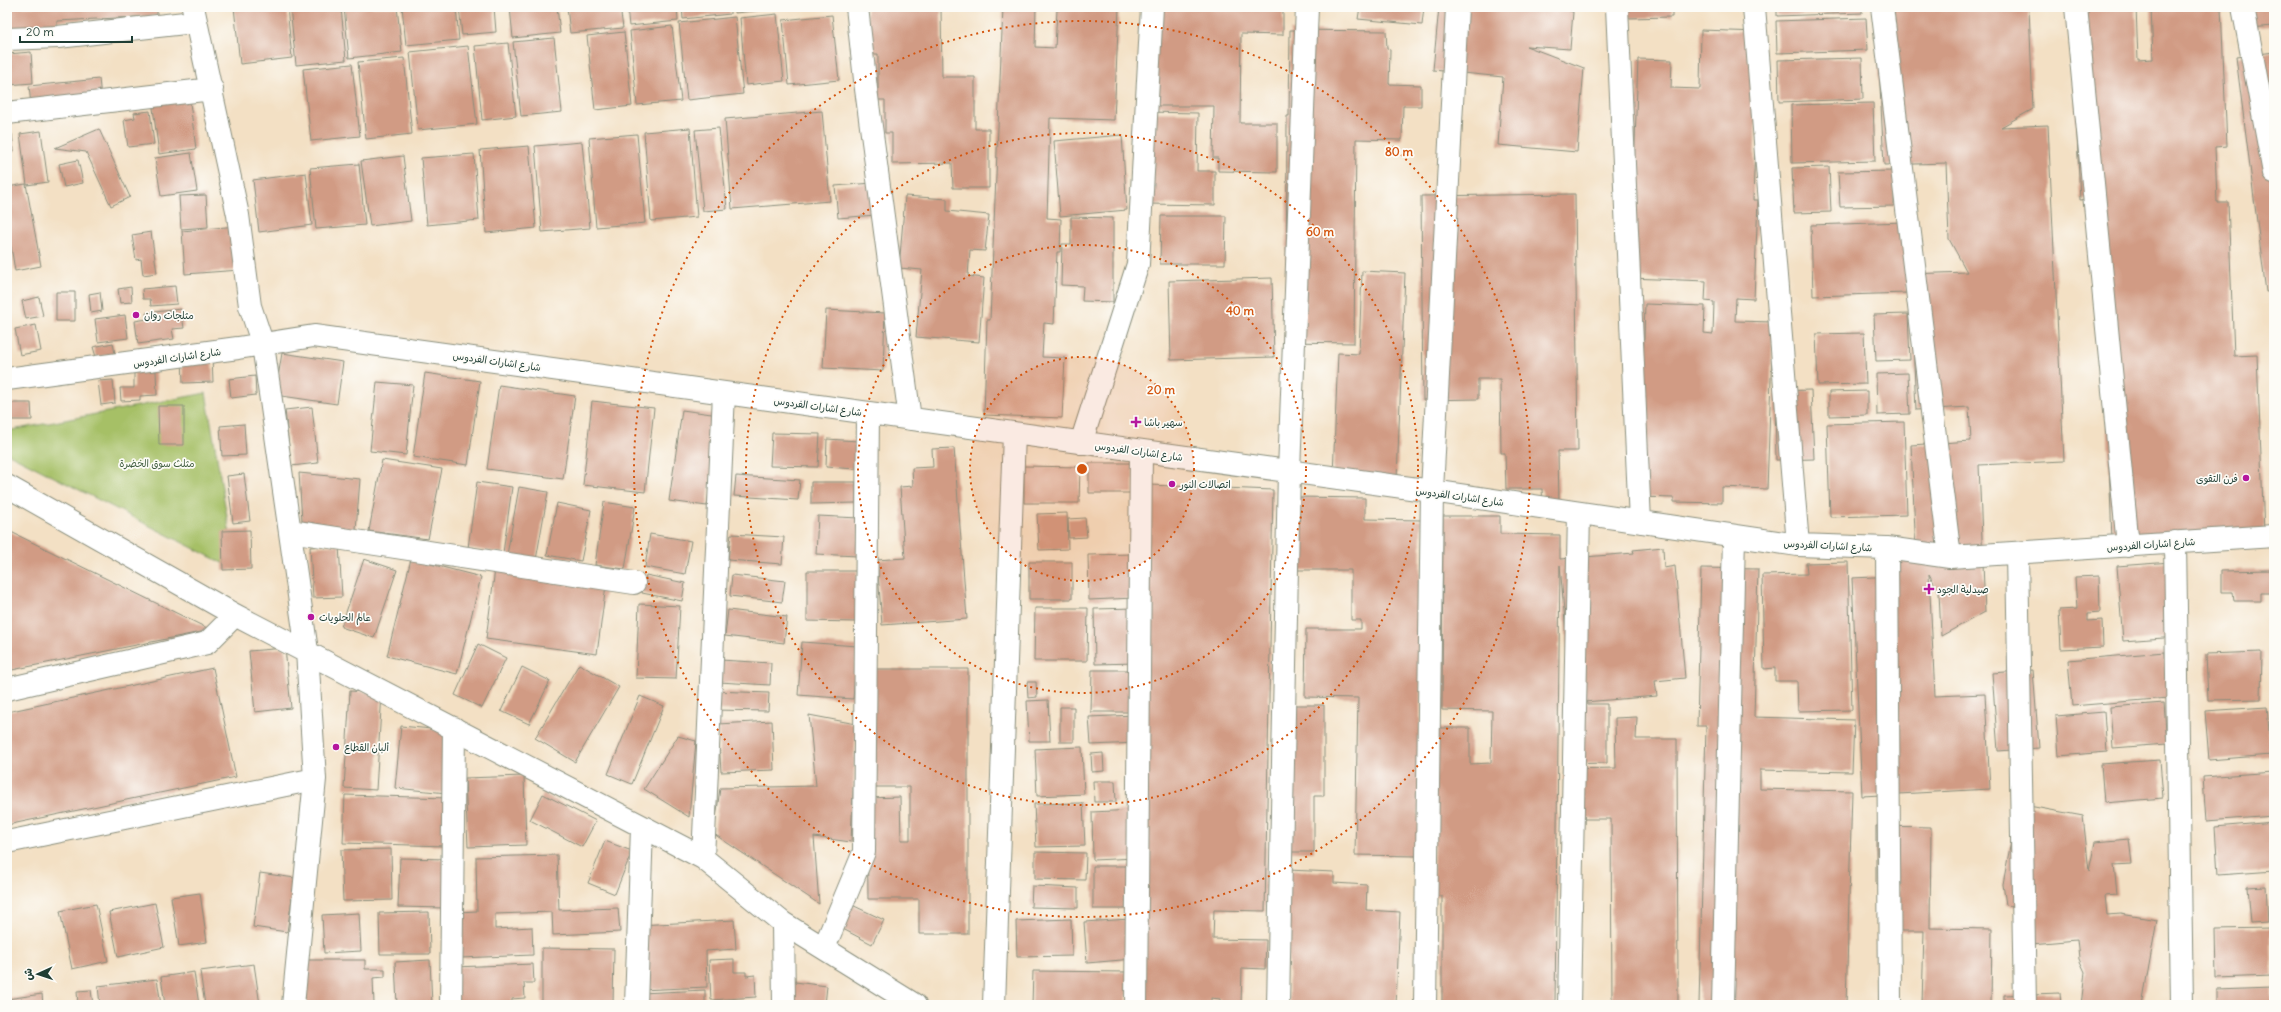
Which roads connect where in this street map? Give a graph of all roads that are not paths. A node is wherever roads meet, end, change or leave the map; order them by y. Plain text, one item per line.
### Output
1 (857, 7) edge
2 (1152, 7) edge
3 (1307, 7) edge
4 (1457, 7) edge
5 (1617, 7) edge
6 (1754, 7) edge
7 (1882, 7) edge
8 (2076, 7) edge
9 (2243, 7) edge
10 (194, 14) edge
11 (7, 39) edge
12 (212, 89) junction
13 (7, 113) edge
14 (2274, 173) edge
15 (263, 345) junction
16 (7, 379) edge
17 (724, 393) junction
18 (868, 413) junction
19 (910, 419) junction
20 (1014, 434) junction
21 (1081, 443) junction
22 (1141, 451) junction
23 (1289, 471) junction
24 (7, 486) edge
25 (1432, 491) junction
26 (1578, 513) junction
27 (1640, 522) junction
28 (290, 531) junction
29 (1734, 536) junction
30 (2274, 536) edge
31 (2175, 542) junction
32 (1798, 545) junction
33 (2128, 546) junction
34 (1887, 548) junction
35 (2017, 553) junction
36 (1950, 557) junction
37 (634, 583) dead end
38 (236, 615) junction
39 (306, 651) junction
40 (7, 689) edge
41 (454, 728) junction
42 (315, 779) junction
43 (642, 827) junction
44 (7, 842) edge
45 (704, 858) junction
46 (783, 923) junction
47 (824, 948) junction
48 (293, 1005) edge
49 (451, 1005) edge
50 (636, 1005) edge
51 (784, 1005) edge
52 (916, 1005) edge
53 (994, 1005) edge
54 (1136, 1005) edge
55 (1278, 1005) edge
56 (1425, 1005) edge
57 (1569, 1005) edge
58 (1723, 1005) edge
59 (1890, 1005) edge
60 (2025, 1005) edge
61 (2182, 1005) edge

1 - 19 street
2 - 21 street
3 - 23 street
4 - 25 street
5 - 27 street
6 - 32 street
7 - 36 street
8 - 33 street
9 - 14 street
10 - 11 street
10 - 12 street
12 - 13 street
12 - 15 street
15 - 16 street, شارع اشارات الفردوس
15 - 17 street, شارع اشارات الفردوس
15 - 28 street
17 - 18 street, شارع اشارات الفردوس
17 - 45 street
18 - 19 street, شارع اشارات الفردوس
18 - 47 street
19 - 20 street, شارع اشارات الفردوس
20 - 21 street, شارع اشارات الفردوس
20 - 53 street
21 - 22 street, شارع اشارات الفردوس
22 - 23 street, شارع اشارات الفردوس
22 - 54 street
23 - 25 street, شارع اشارات الفردوس
23 - 55 street
24 - 38 street
25 - 26 street, شارع اشارات الفردوس
25 - 56 street
26 - 27 street, شارع اشارات الفردوس
26 - 57 street
27 - 29 street, شارع اشارات الفردوس
28 - 37 street
28 - 39 street
29 - 32 street, شارع اشارات الفردوس
29 - 58 street
30 - 31 street, شارع اشارات الفردوس
31 - 33 street, شارع اشارات الفردوس
31 - 61 street
32 - 34 street, شارع اشارات الفردوس
33 - 35 street, شارع اشارات الفردوس
34 - 36 street, شارع اشارات الفردوس
34 - 59 street
35 - 36 street, شارع اشارات الفردوس
35 - 60 street
38 - 39 street
38 - 40 street
39 - 41 street
39 - 42 street
41 - 43 street
41 - 49 street
42 - 44 street
42 - 48 street
43 - 45 street
43 - 50 street
45 - 46 street
46 - 47 street
46 - 51 street
47 - 52 street

